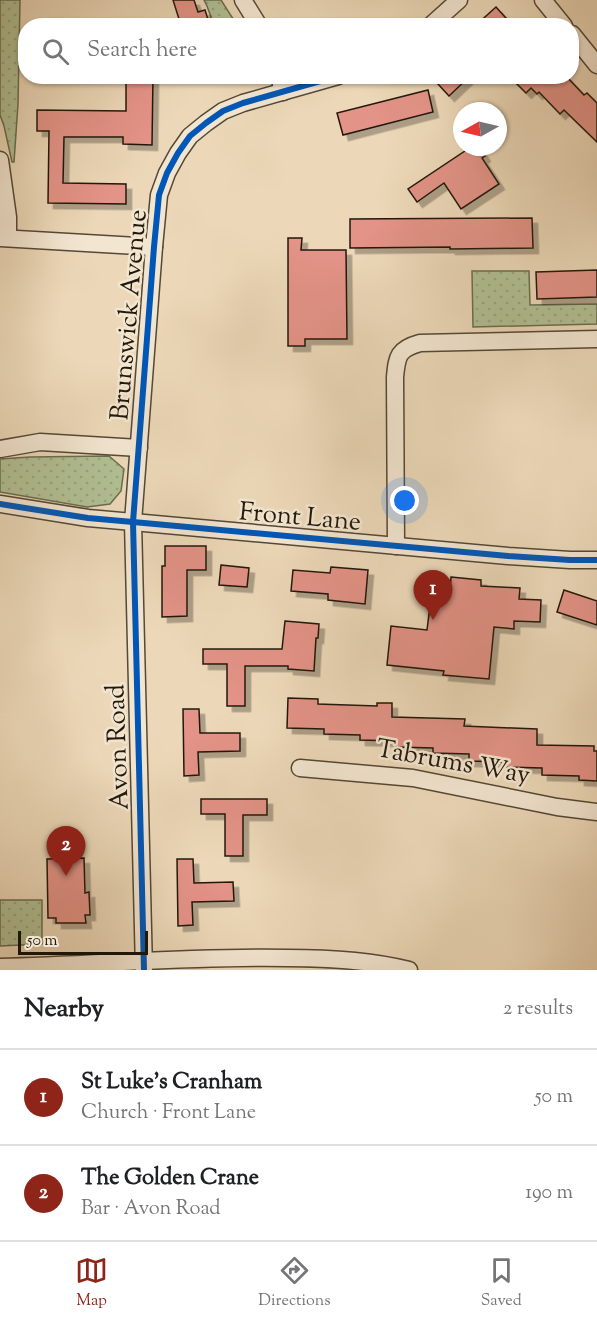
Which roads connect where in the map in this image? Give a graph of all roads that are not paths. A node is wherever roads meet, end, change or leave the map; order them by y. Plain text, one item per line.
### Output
1 (243, 0) edge
2 (459, 0) edge
3 (543, 0) edge
4 (254, 18) edge
5 (439, 18) edge
6 (558, 18) edge
7 (579, 43) edge
8 (597, 65) edge
9 (281, 84) edge
10 (0, 160) edge
11 (4, 238) edge
12 (154, 247) junction
13 (597, 339) edge
14 (139, 448) junction
15 (0, 449) edge
16 (0, 504) edge
17 (133, 522) junction
18 (396, 546) junction
19 (597, 560) edge
20 (300, 768) dead end
21 (597, 812) edge
22 (144, 966) edge
23 (0, 967) edge
24 (409, 970) edge

1 - 4 street
2 - 5 street
3 - 6 street
7 - 8 street
9 - 12 street, Brunswick Avenue
10 - 11 street
11 - 12 street
12 - 14 street, Brunswick Avenue
13 - 18 street
14 - 15 street
14 - 17 street, Brunswick Avenue
16 - 17 street, Front Lane
17 - 18 street, Front Lane
17 - 22 street, Avon Road
18 - 19 street, Front Lane
20 - 21 street, Tabrums Way
22 - 23 street
22 - 24 street

